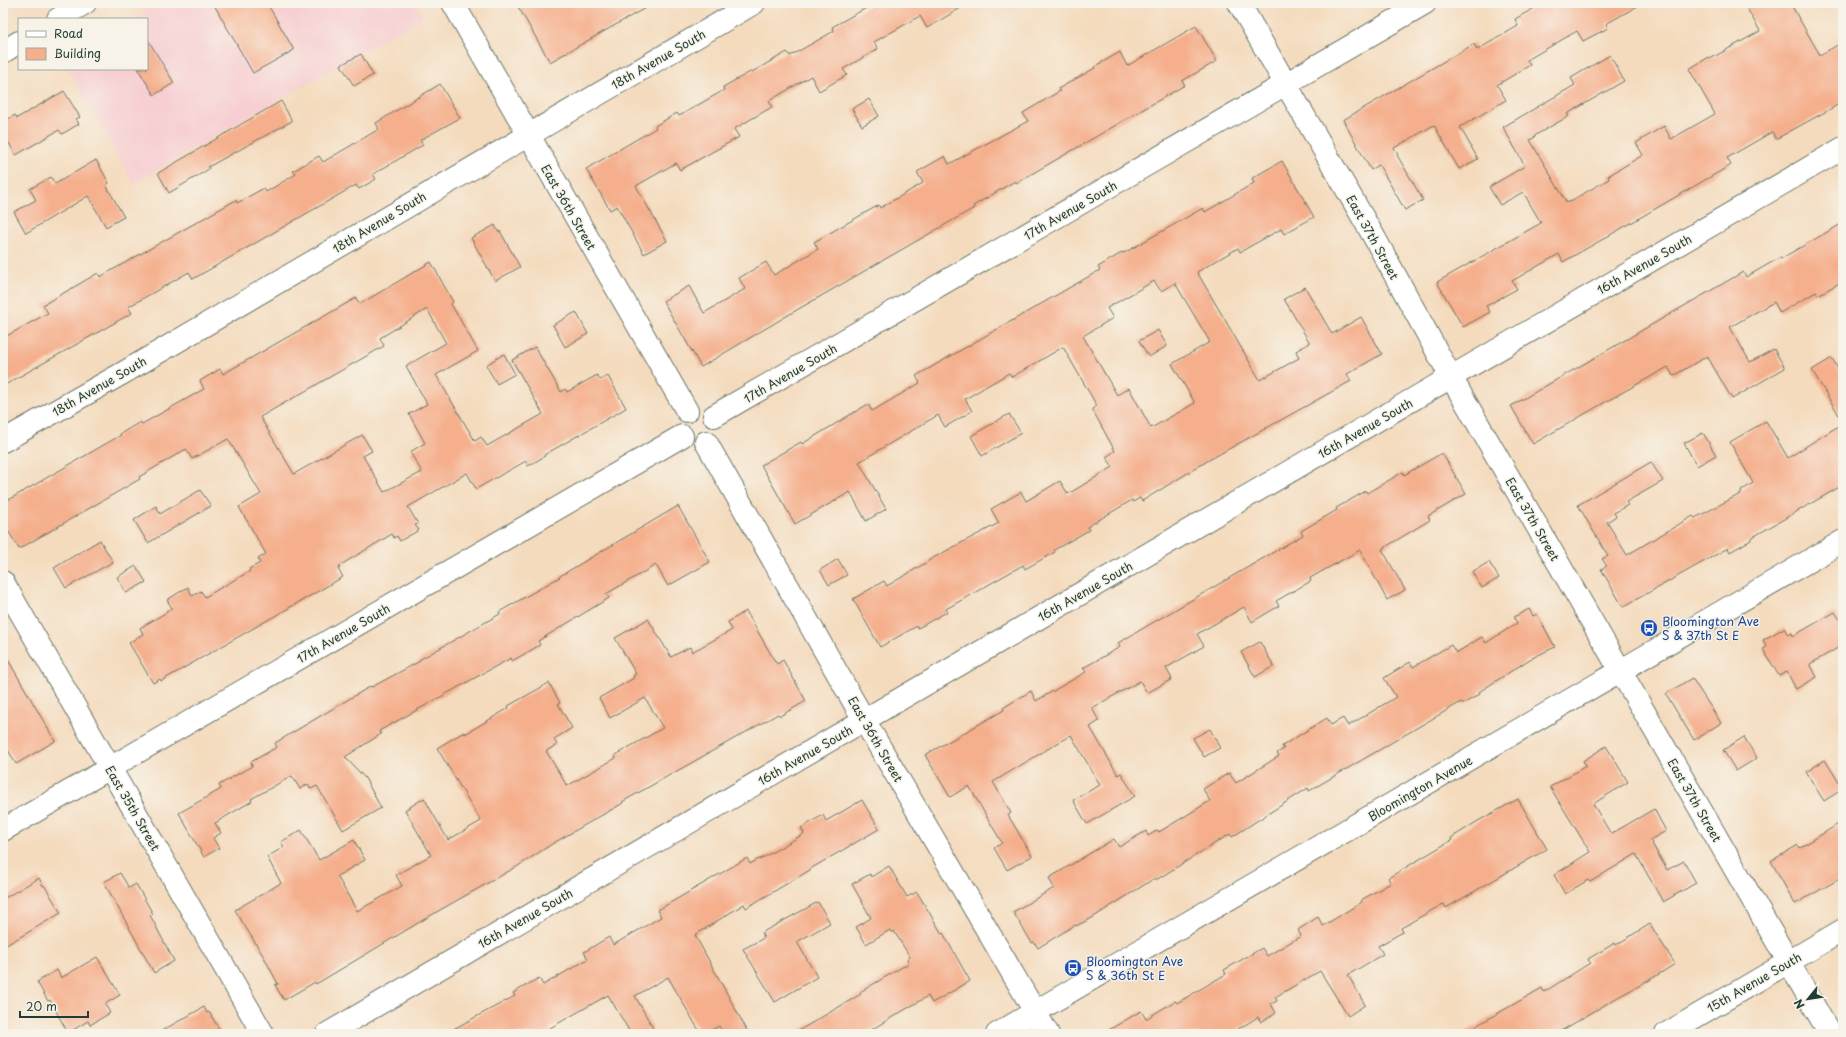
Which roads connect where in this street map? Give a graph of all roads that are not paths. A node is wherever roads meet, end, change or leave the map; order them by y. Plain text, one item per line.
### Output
1 (85, 3) edge
2 (453, 3) edge
3 (754, 3) edge
4 (1239, 3) edge
5 (1425, 3) edge
6 (60, 18) edge
7 (18, 43) edge
8 (3, 52) edge
9 (1287, 84) junction
10 (528, 135) junction
11 (1843, 148) edge
12 (1451, 378) junction
13 (687, 411) junction
14 (714, 416) junction
15 (682, 436) junction
16 (3, 441) edge
17 (706, 442) junction
18 (1843, 541) edge
19 (3, 582) edge
20 (1620, 671) junction
21 (864, 720) junction
22 (110, 767) junction
23 (3, 830) edge
24 (1843, 930) edge
25 (1788, 962) junction
26 (1035, 1012) junction
27 (263, 1034) edge
28 (327, 1034) edge
29 (997, 1034) edge
30 (1048, 1034) edge
31 (1666, 1034) edge
32 (1830, 1034) edge

1 - 6 street
2 - 10 street, East 36th Street
3 - 10 street, 18th Avenue South
4 - 9 street, East 37th Street
5 - 9 street, 17th Avenue South
7 - 8 street
9 - 12 street, East 37th Street
9 - 14 street, 17th Avenue South
10 - 13 street, East 36th Street
10 - 16 street, 18th Avenue South
11 - 12 street, 16th Avenue South
12 - 20 street, East 37th Street
12 - 21 street, 16th Avenue South
13 - 14 street
13 - 15 street
14 - 17 street
15 - 17 street
15 - 22 street, 17th Avenue South
17 - 21 street, East 36th Street
18 - 20 street, Bloomington Avenue
19 - 22 street, East 35th Street
20 - 25 street, East 37th Street
20 - 26 street, Bloomington Avenue
21 - 26 street, East 36th Street
21 - 28 street, 16th Avenue South
22 - 23 street, 17th Avenue South
22 - 27 street, East 35th Street
24 - 25 street, 15th Avenue South
25 - 31 street, 15th Avenue South
25 - 32 street, East 37th Street
26 - 29 street, Bloomington Avenue
26 - 30 street, East 36th Street

